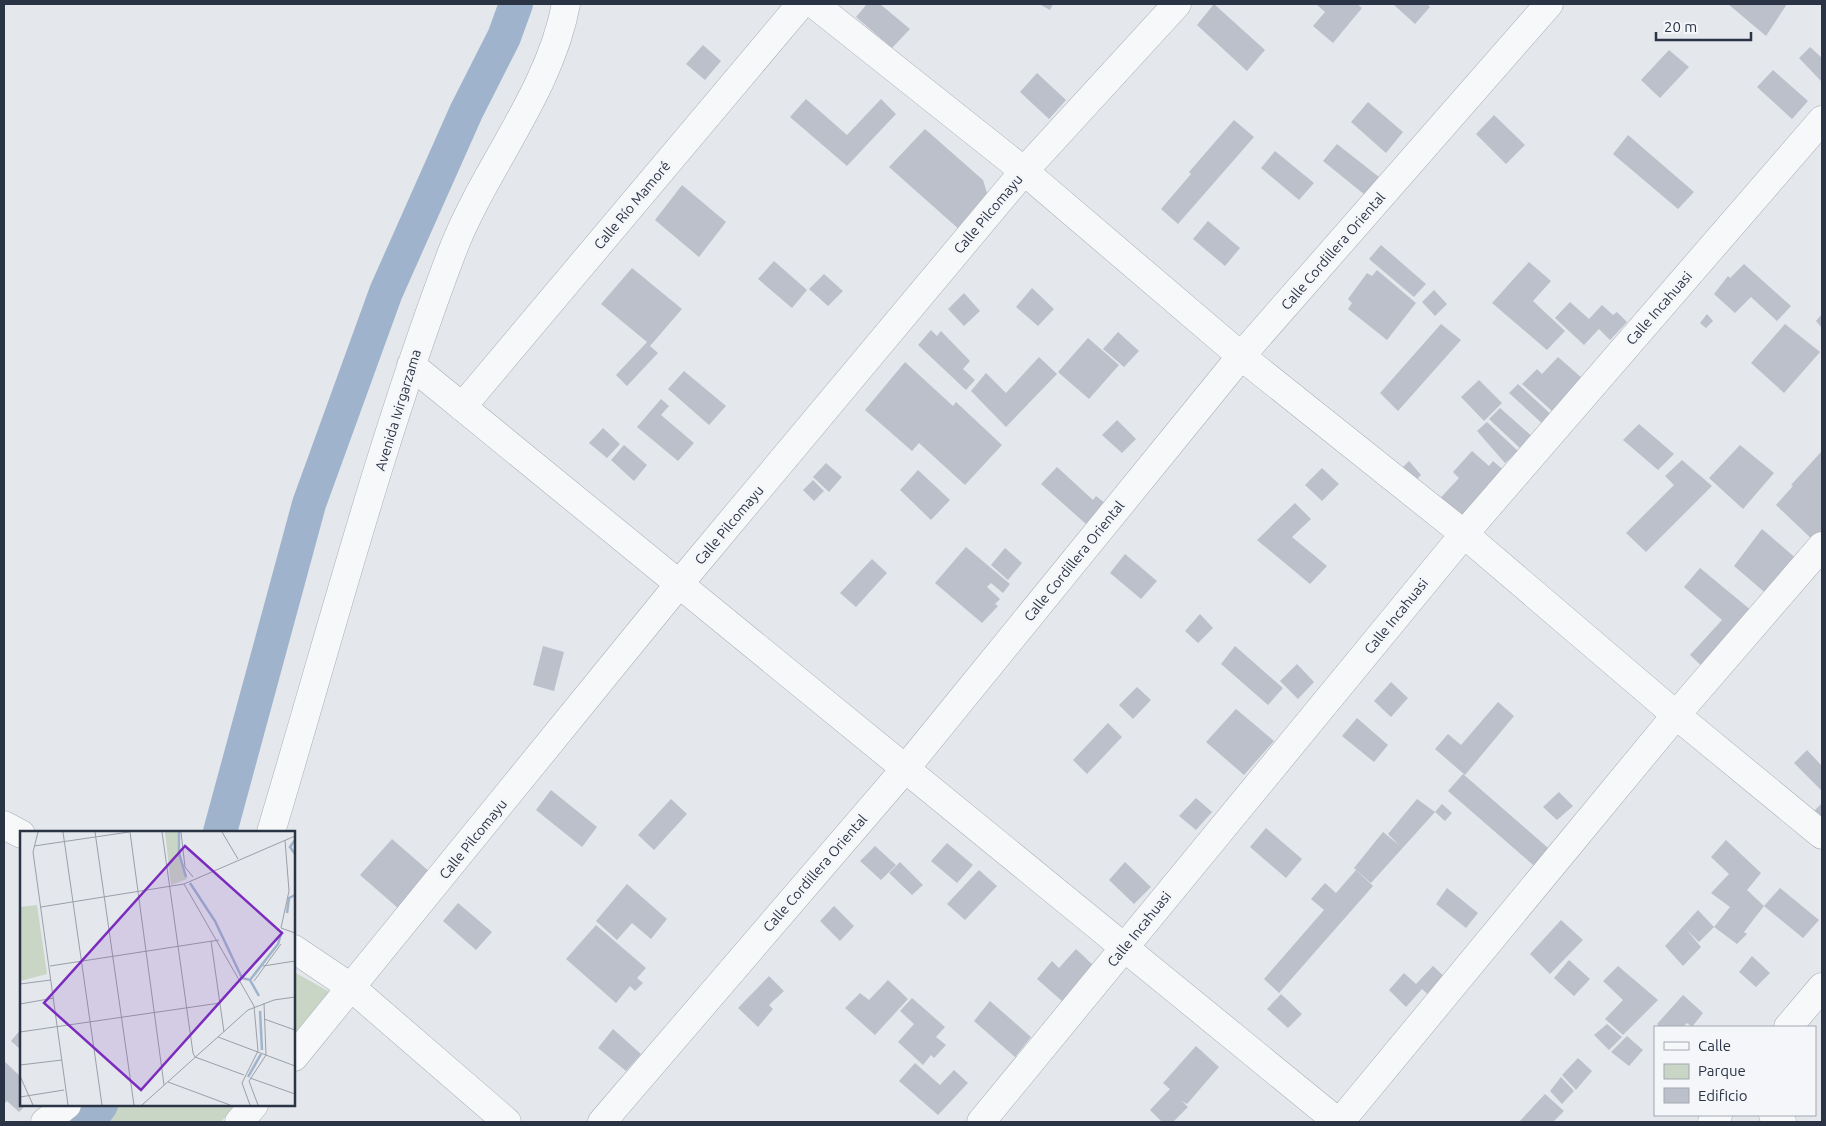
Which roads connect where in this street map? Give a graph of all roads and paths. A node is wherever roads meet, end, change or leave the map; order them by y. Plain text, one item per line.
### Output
1 (566, 4) edge
2 (801, 4) edge
3 (814, 4) edge
4 (1177, 4) edge
5 (1549, 4) edge
6 (1822, 120) edge
7 (1024, 171) junction
8 (1241, 356) junction
9 (411, 365) junction
10 (462, 407) junction
11 (1464, 534) junction
12 (1822, 546) edge
13 (679, 584) junction
14 (1676, 715) junction
15 (905, 769) junction
16 (4, 825) edge
17 (271, 831) edge
18 (20, 833) edge
19 (1822, 835) edge
20 (1124, 948) junction
21 (295, 950) edge
22 (1822, 986) edge
23 (352, 988) junction
24 (1789, 1026) edge
25 (295, 1056) edge
26 (66, 1106) edge
27 (253, 1106) edge
28 (45, 1122) edge
29 (239, 1122) edge
30 (507, 1122) edge
31 (602, 1122) edge
32 (981, 1122) edge
33 (1339, 1122) edge

1 - 9 street, Avenida Ivirgarzama
2 - 10 street, Calle Río Mamoré
3 - 7 street
4 - 7 street, Calle Pilcomayu
5 - 8 street, Calle Cordillera Oriental
6 - 11 street, Calle Incahuasi
7 - 8 street
7 - 13 street, Calle Pilcomayu
8 - 11 street
8 - 15 street, Calle Cordillera Oriental
9 - 10 street
9 - 17 street, Avenida Ivirgarzama
10 - 13 street
11 - 14 street
11 - 20 street, Calle Incahuasi
12 - 14 street
13 - 15 street
13 - 23 street, Calle Pilcomayu
14 - 19 street
14 - 33 street
15 - 20 street
15 - 31 street, Calle Cordillera Oriental
16 - 18 street
20 - 32 street, Calle Incahuasi
20 - 33 street
21 - 23 street
22 - 24 street
23 - 25 street, Calle Pilcomayu
23 - 30 street
26 - 28 street
27 - 29 street

